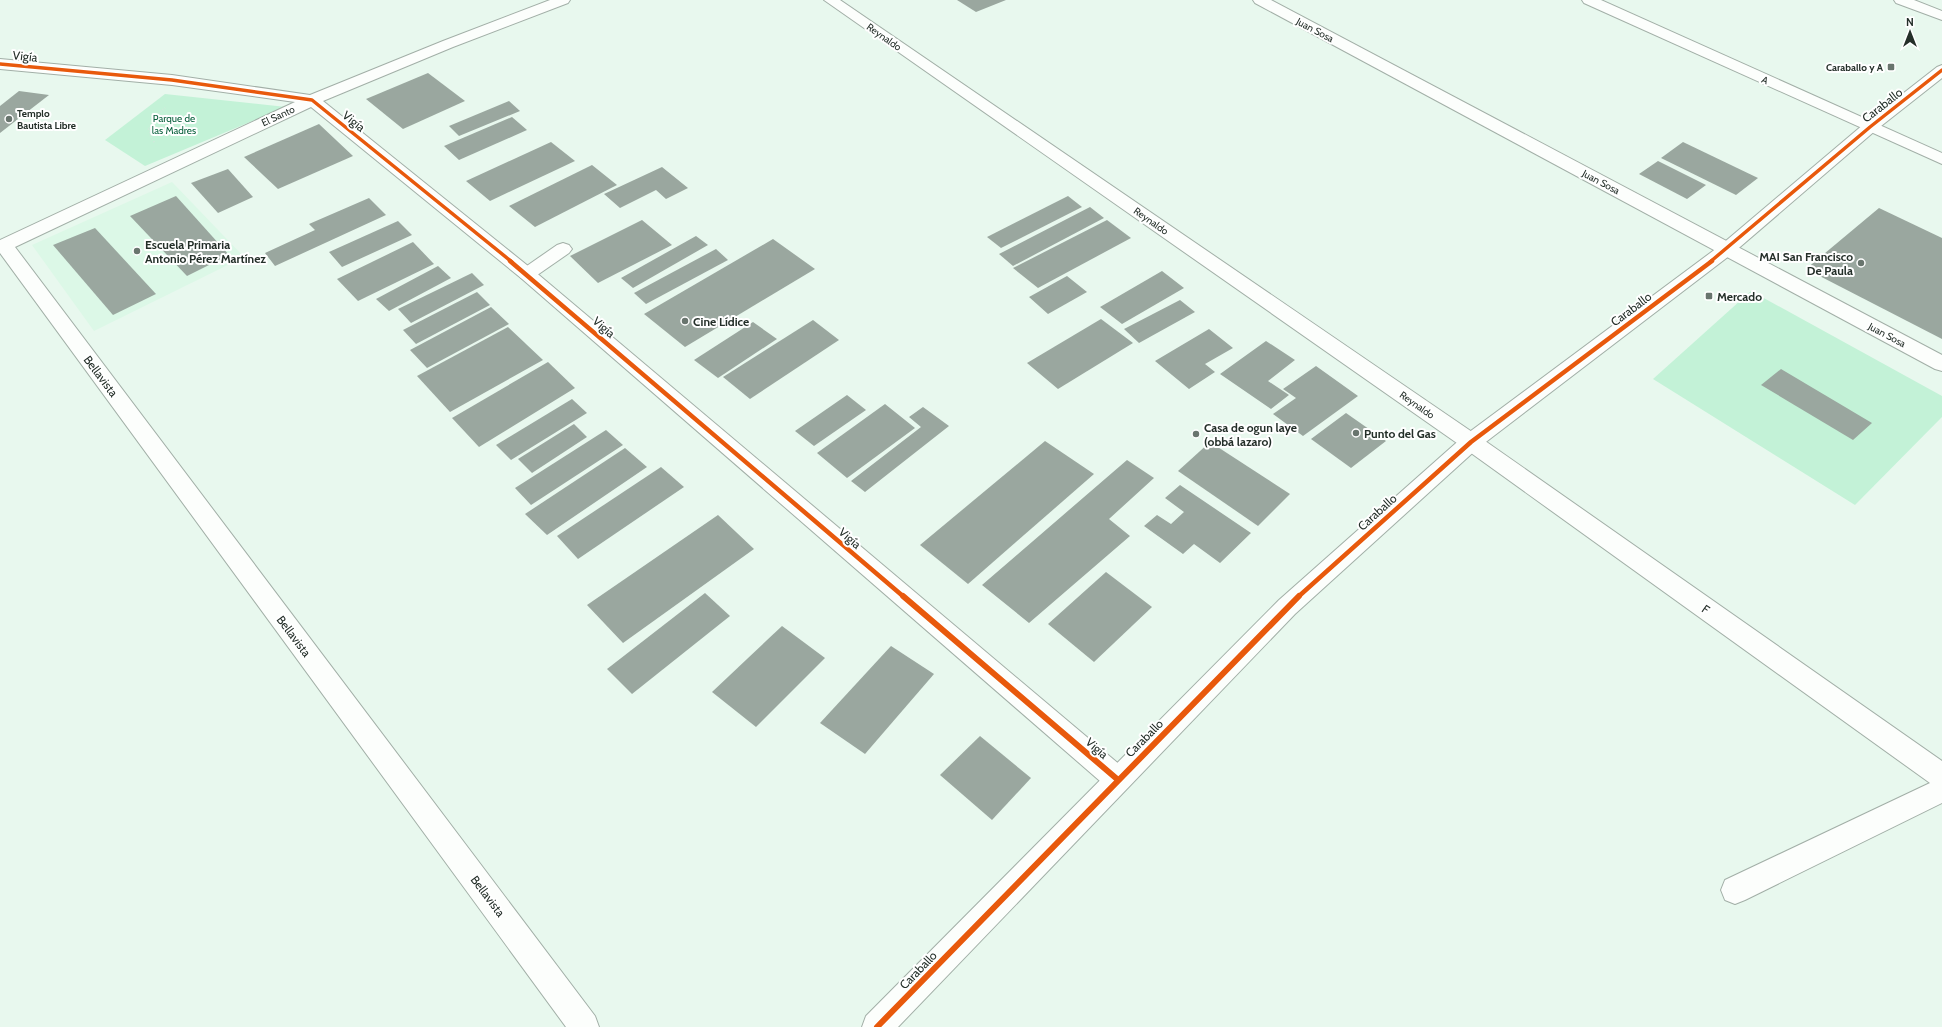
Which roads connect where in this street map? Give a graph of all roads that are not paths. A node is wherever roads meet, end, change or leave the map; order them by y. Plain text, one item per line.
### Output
1 (563, 0) edge
2 (831, 0) edge
3 (1260, 0) edge
4 (1588, 0) edge
5 (1901, 0) edge
6 (1942, 16) edge
7 (0, 64) edge
8 (1942, 70) edge
9 (312, 100) junction
10 (1870, 127) junction
11 (1942, 159) edge
12 (2, 246) edge
13 (563, 249) dead end
14 (1727, 249) junction
15 (527, 274) junction
16 (1942, 364) edge
17 (1471, 442) junction
18 (1942, 776) edge
19 (1117, 779) junction
20 (1942, 790) edge
21 (1735, 890) dead end
22 (584, 1027) edge
23 (877, 1027) edge

1 - 9 street, El Santo
2 - 17 street, Reynaldo
3 - 14 street, Juan Sosa
4 - 10 street, A
5 - 6 street
7 - 9 street, Vigía
8 - 10 street, Caraballo
9 - 12 street, El Santo
9 - 15 street, Vigía
10 - 11 street, A
10 - 14 street, Caraballo
12 - 22 street, Bellavista
13 - 15 street
14 - 16 street, Juan Sosa
14 - 17 street, Caraballo
15 - 19 street, Vigía
17 - 18 street, F
17 - 19 street, Caraballo
19 - 23 street, Caraballo
20 - 21 street

